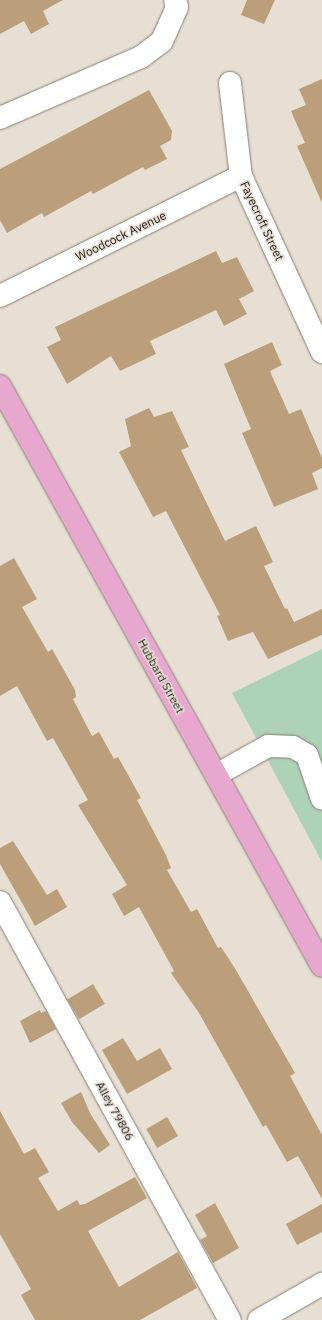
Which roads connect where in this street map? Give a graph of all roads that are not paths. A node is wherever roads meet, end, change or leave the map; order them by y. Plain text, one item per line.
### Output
1 (175, 0) edge
2 (230, 83) dead end
3 (0, 118) edge
4 (241, 176) junction
5 (0, 296) edge
6 (322, 352) edge
7 (0, 386) edge
8 (216, 775) junction
9 (322, 799) edge
10 (0, 902) edge
11 (322, 966) edge
12 (322, 1284) edge
13 (230, 1320) edge
14 (259, 1320) edge

1 - 3 street
2 - 4 street, Fayecroft Street
4 - 5 street, Woodcock Avenue
4 - 6 street, Fayecroft Street
7 - 8 main road, Hubbard Street
8 - 9 street
8 - 11 main road, Hubbard Street
10 - 13 street, Alley 79806
12 - 14 street

